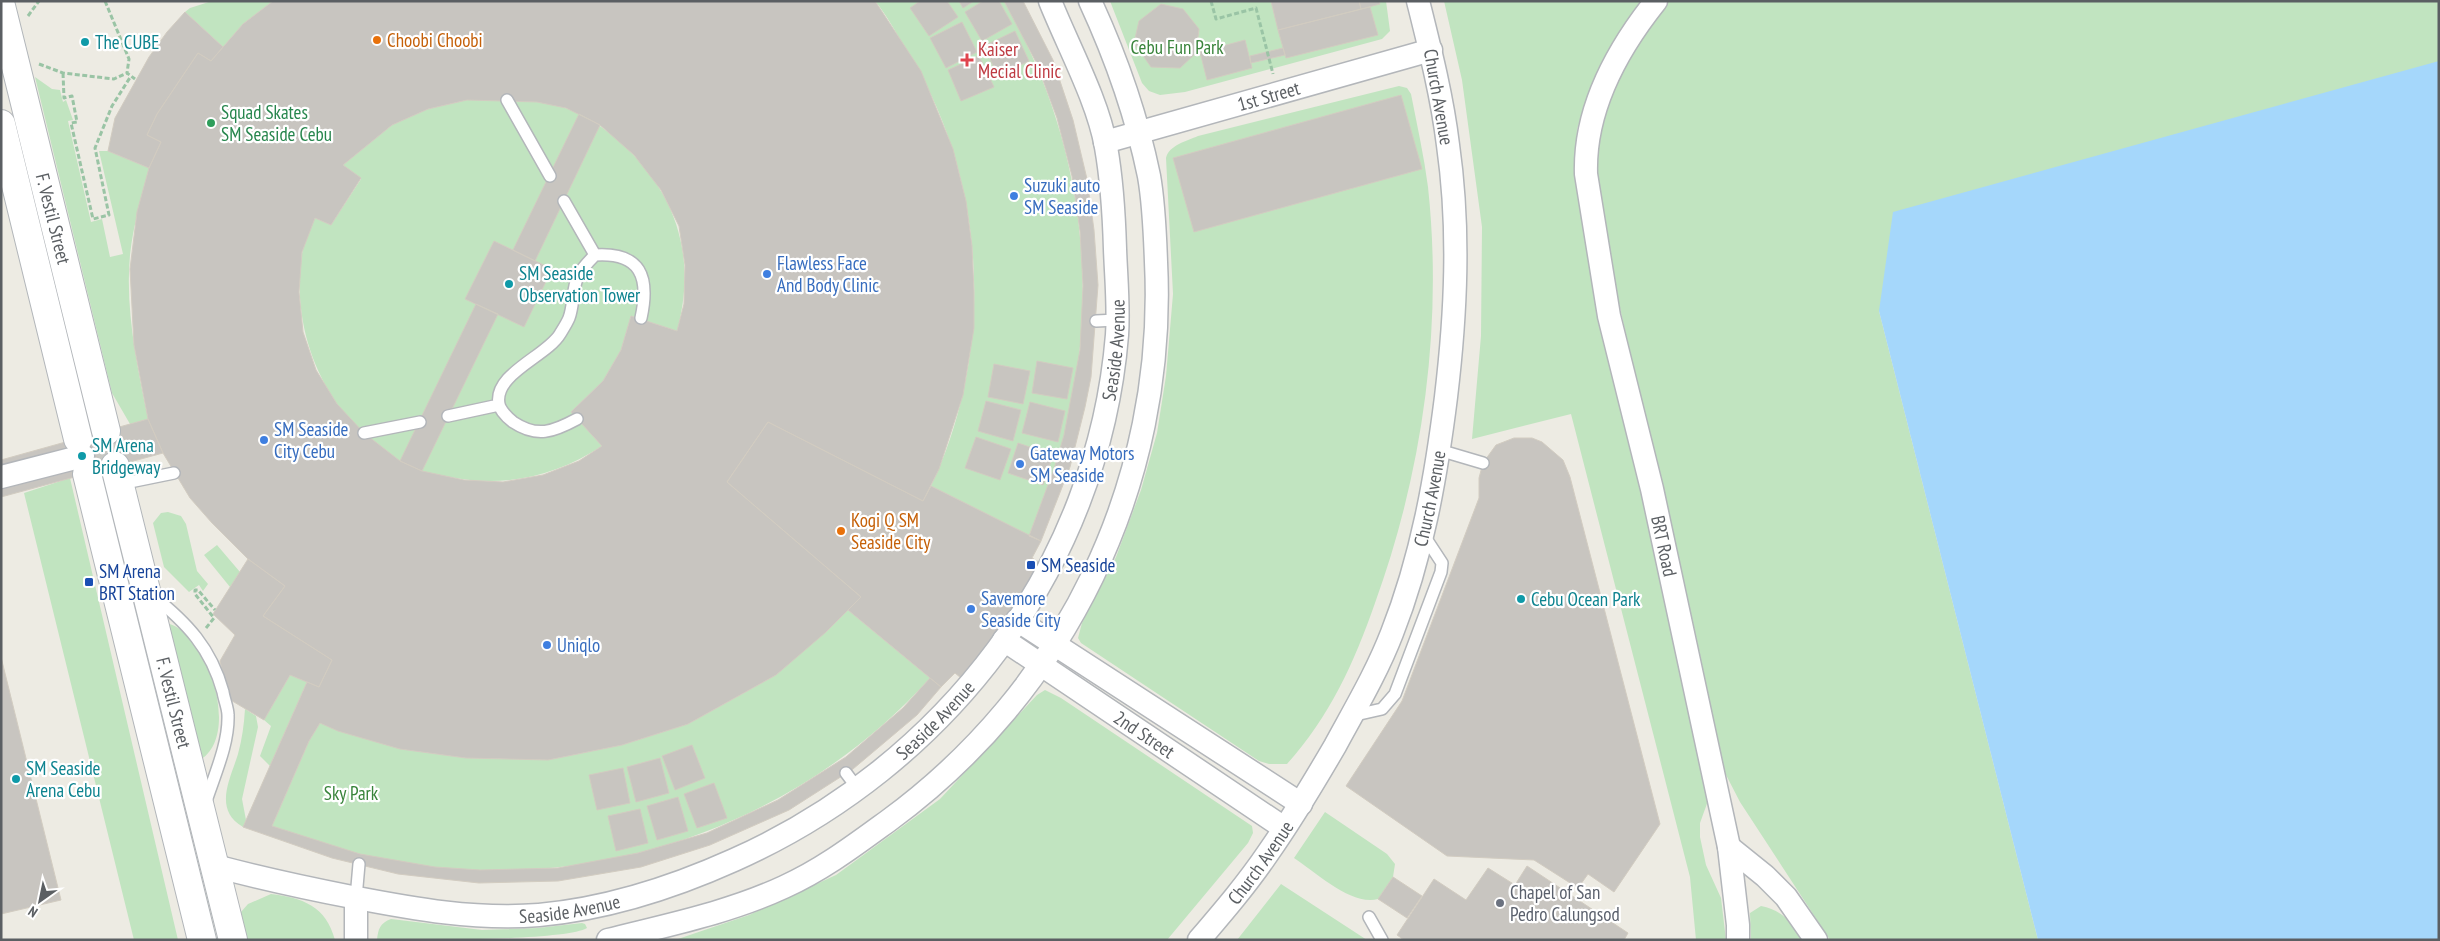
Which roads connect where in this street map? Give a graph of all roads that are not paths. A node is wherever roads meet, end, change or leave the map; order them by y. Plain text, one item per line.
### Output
1 (1050, 1) edge
2 (1090, 1) edge
3 (1418, 1) edge
4 (1656, 1) edge
5 (1, 6) edge
6 (1431, 50) junction
7 (507, 100) dead end
8 (1, 124) edge
9 (1138, 131) junction
10 (1105, 142) junction
11 (550, 176) dead end
12 (564, 201) dead end
13 (594, 255) junction
14 (641, 318) dead end
15 (499, 405) junction
16 (448, 416) dead end
17 (577, 419) dead end
18 (420, 422) dead end
19 (106, 431) tunnel mouth
20 (364, 433) dead end
21 (1439, 450) junction
22 (83, 456) junction
23 (1483, 463) dead end
24 (174, 473) dead end
25 (118, 475) joint
26 (1, 477) edge
27 (132, 593) junction
28 (1017, 620) junction
29 (1004, 640) junction
30 (1055, 644) junction
31 (1041, 665) junction
32 (1300, 804) junction
33 (202, 815) junction
34 (1284, 828) junction
35 (1729, 847) junction
36 (359, 864) dead end
37 (215, 866) junction
38 (356, 898) junction
39 (612, 902) junction
40 (1369, 917) dead end
41 (615, 939) edge
42 (202, 940) edge
43 (233, 940) edge
44 (356, 940) edge
45 (1199, 940) edge
46 (1382, 940) edge
47 (1738, 940) edge
48 (1816, 940) edge

1 - 10 street, Seaside Avenue
2 - 9 street, Seaside Avenue
3 - 6 street, Church Avenue
4 - 35 street, BRT Road
5 - 19 main road, F. Vestil Street
6 - 9 street, 1st Street
6 - 21 street, Church Avenue
7 - 11 lane
8 - 22 main road, F. Vestil Street
9 - 10 street, 1st Street
9 - 30 street, Seaside Avenue
10 - 28 street, Seaside Avenue
12 - 13 lane
13 - 14 lane
13 - 15 lane
15 - 16 lane
15 - 17 lane
18 - 20 lane
21 - 23 lane
21 - 32 street, Church Avenue
22 - 26 street
22 - 27 main road, F. Vestil Street
24 - 25 lane
25 - 27 main road, F. Vestil Street
27 - 33 main road, F. Vestil Street
27 - 33 lane
27 - 42 main road, F. Vestil Street
28 - 29 street, Seaside Avenue
28 - 30 street, 2nd Street
29 - 31 street, 2nd Street
29 - 39 street, Seaside Avenue
30 - 31 street, Seaside Avenue
30 - 32 street, 2nd Street
31 - 34 street, 2nd Street
31 - 41 street, Seaside Avenue
32 - 34 street, Church Avenue
33 - 37 main road, F. Vestil Street
34 - 45 street, Church Avenue
35 - 47 street, BRT Road
35 - 48 street
36 - 38 lane
37 - 38 street, Seaside Avenue
37 - 43 main road, F. Vestil Street
38 - 39 street, Seaside Avenue
38 - 44 street
39 - 41 street
40 - 46 lane

